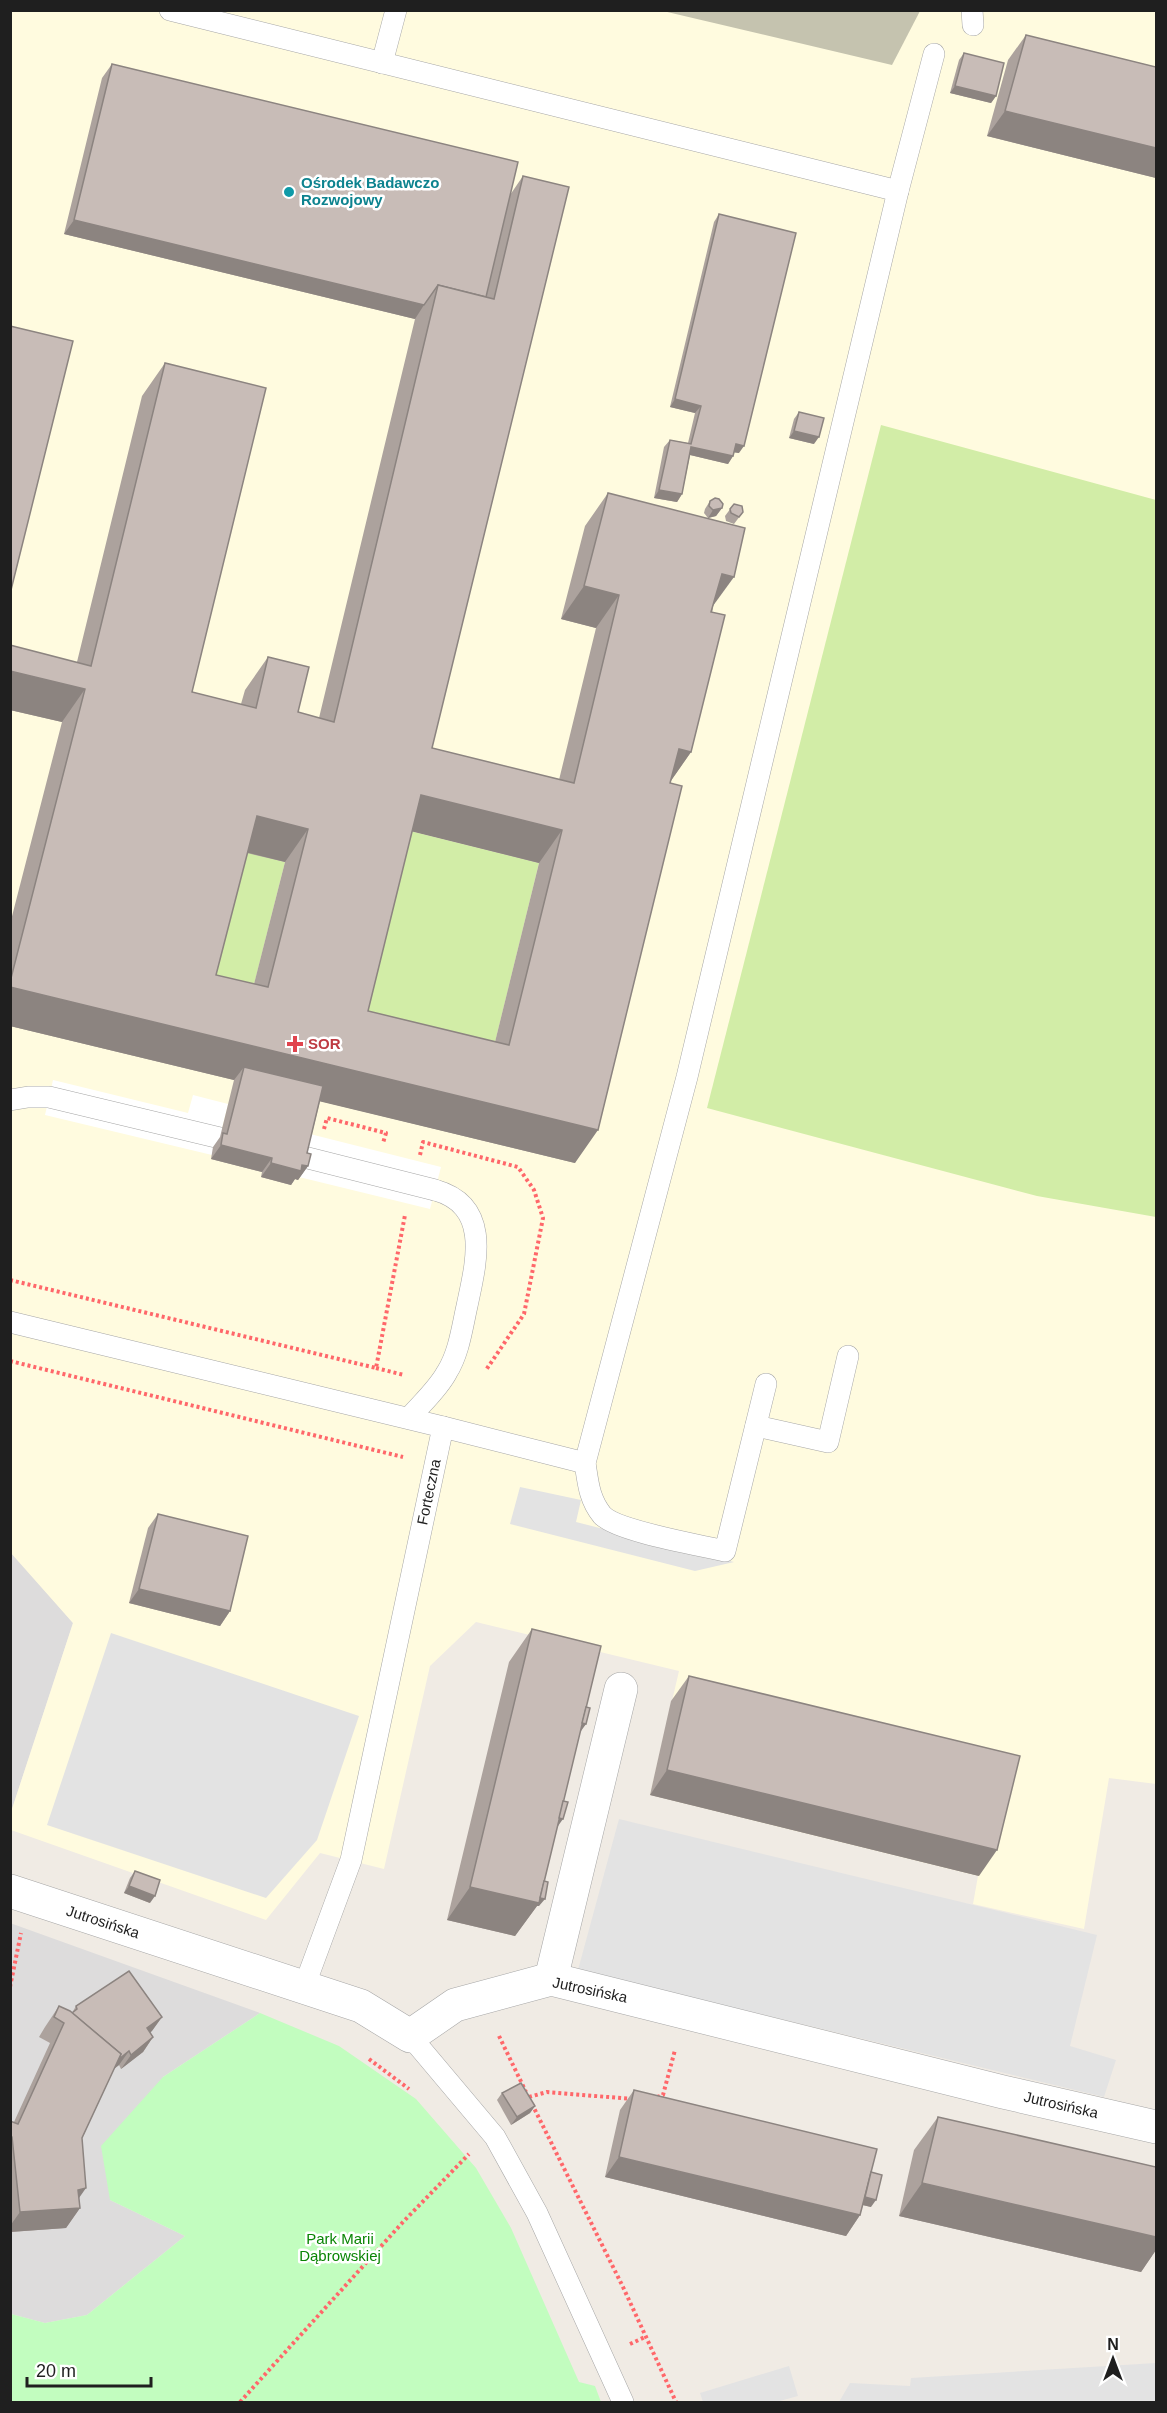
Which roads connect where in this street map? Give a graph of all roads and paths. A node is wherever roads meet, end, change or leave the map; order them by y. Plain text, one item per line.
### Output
1 (170, 10) edge
2 (396, 10) edge
3 (934, 54) dead end
4 (382, 63) junction
5 (898, 191) junction
6 (10, 1100) edge
7 (327, 1118) dead end
8 (220, 1138) edge
9 (381, 1152) dead end
10 (300, 1156) edge
11 (405, 1218) dead end
12 (10, 1280) edge
13 (10, 1322) edge
14 (848, 1356) dead end
15 (10, 1360) edge
16 (766, 1384) dead end
17 (409, 1418) junction
18 (756, 1426) junction
19 (443, 1427) junction
20 (585, 1463) junction
21 (435, 1465) junction
22 (621, 1689) dead end
23 (10, 1891) edge
24 (21, 1932) dead end
25 (551, 1979) junction
26 (10, 1987) edge
27 (304, 1987) junction
28 (685, 2011) junction
29 (410, 2036) junction
30 (499, 2036) dead end
31 (367, 2058) dead end
32 (410, 2090) dead end
33 (529, 2097) junction
34 (638, 2099) edge
35 (649, 2100) edge
36 (1156, 2127) edge
37 (478, 2160) dead end
38 (240, 2403) edge
39 (623, 2403) edge
40 (676, 2403) edge

1 - 4 lane
2 - 4 lane
3 - 5 lane
4 - 5 lane
5 - 20 lane
6 - 8 lane
7 - 9 path
10 - 17 lane, bridge
11 - 12 path
13 - 17 lane
14 - 18 lane
15 - 21 path
16 - 18 lane
17 - 19 lane
18 - 20 lane
19 - 20 lane
19 - 21 lane, Forteczna
21 - 27 lane, Forteczna
22 - 25 street
23 - 27 street, Jutrosińska
24 - 26 path
25 - 28 street, Jutrosińska
25 - 29 street, Jutrosińska
27 - 29 street, Jutrosińska
28 - 35 path
28 - 36 street, Jutrosińska
29 - 39 lane
30 - 33 path
31 - 32 path
33 - 34 path
33 - 40 path
37 - 38 path

